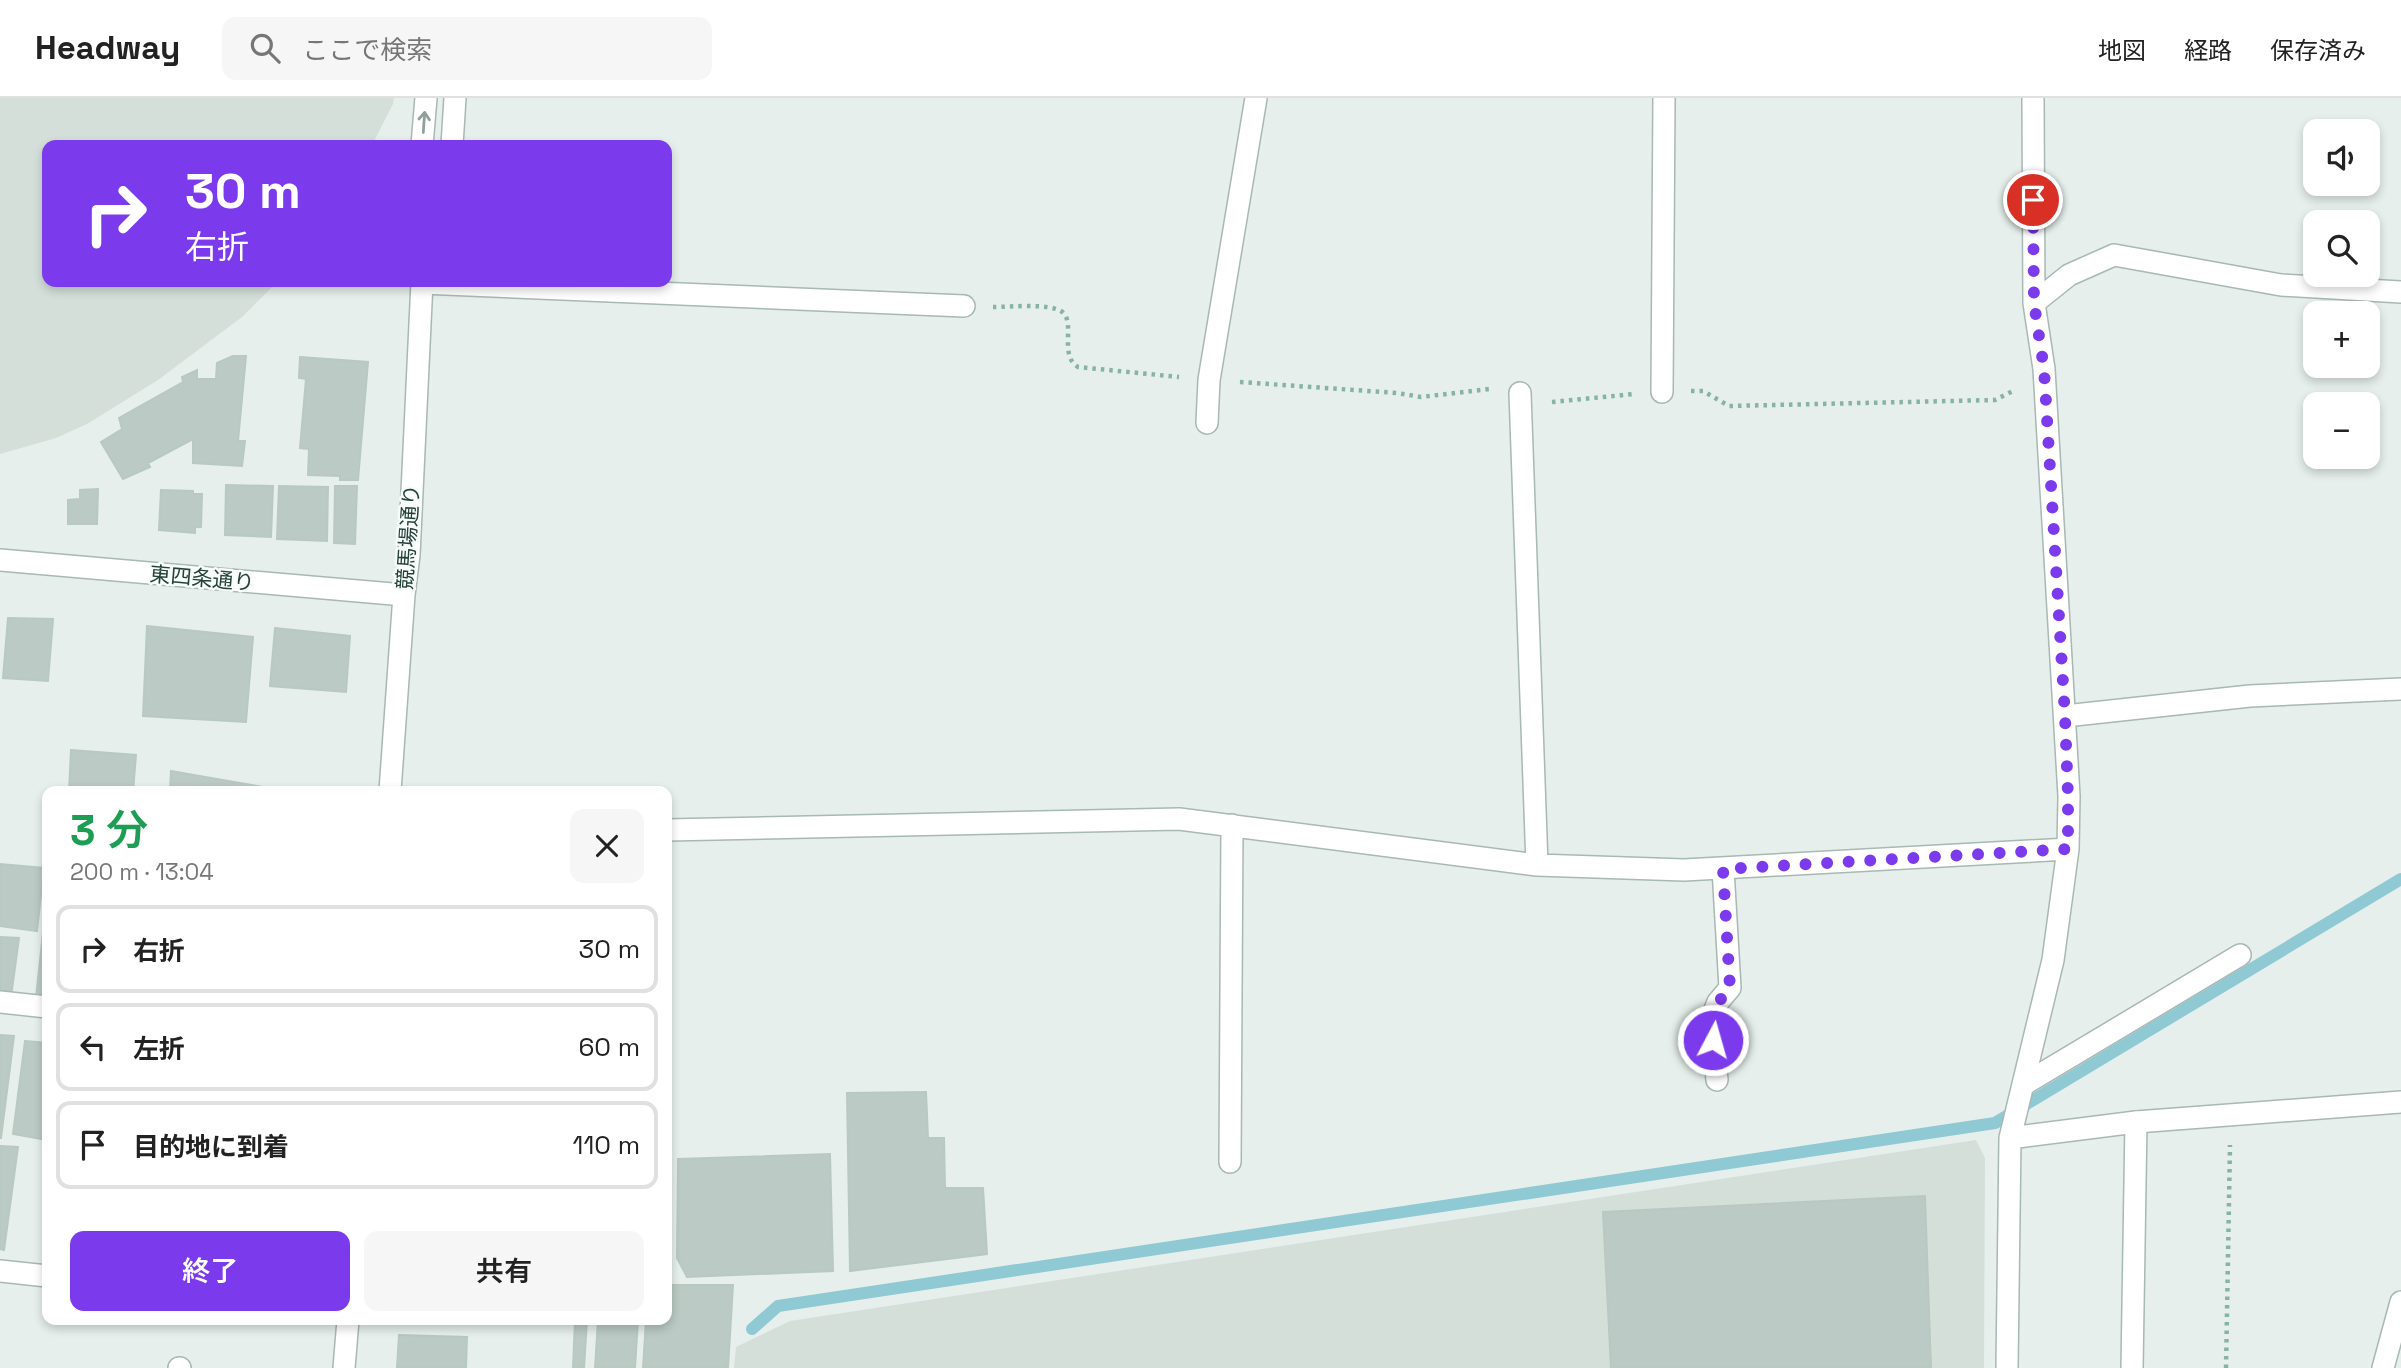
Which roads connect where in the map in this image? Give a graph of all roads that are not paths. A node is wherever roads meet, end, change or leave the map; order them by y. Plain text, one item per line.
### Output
1 (426, 98) edge
2 (455, 98) edge
3 (1256, 98) edge
4 (1664, 98) edge
5 (2033, 98) edge
6 (422, 140) edge
7 (452, 140) edge
8 (423, 287) edge
9 (536, 287) edge
10 (2401, 292) edge
11 (2034, 303) junction
12 (964, 306) road end
13 (1662, 392) road end
14 (1520, 393) dead end
15 (1207, 423) dead end
16 (0, 560) edge
17 (404, 595) junction
18 (2401, 689) edge
19 (2065, 716) junction
20 (390, 786) edge
21 (1232, 825) junction
22 (672, 830) edge
23 (2068, 849) junction
24 (1537, 865) junction
25 (1723, 869) junction
26 (2240, 955) dead end
27 (0, 1003) edge
28 (42, 1007) edge
29 (1717, 1080) dead end
30 (2023, 1085) junction
31 (2401, 1102) edge
32 (2136, 1122) junction
33 (2010, 1138) junction
34 (1230, 1162) dead end
35 (0, 1271) edge
36 (42, 1275) edge
37 (2401, 1302) edge
38 (348, 1325) edge
39 (344, 1368) edge
40 (2007, 1368) edge
41 (2132, 1368) edge
42 (2383, 1368) edge

6 -> 1 street
2 - 7 street
3 - 15 street
4 - 13 street
5 - 11 street
8 - 17 street, 競馬場通り
9 - 12 street
10 - 11 street
11 - 19 street
14 - 24 street
16 - 17 street, 東四条通り
17 - 20 street, 競馬場通り
18 - 19 street
19 - 23 street
21 - 22 street
21 - 24 street
21 - 34 street
23 - 25 street
23 - 30 street
24 - 25 street
25 - 29 street
26 - 30 street
27 - 28 street
30 - 33 street
31 - 32 street
32 - 33 street
32 - 41 street
33 - 40 street
35 - 36 street
37 - 42 street
38 - 39 street

